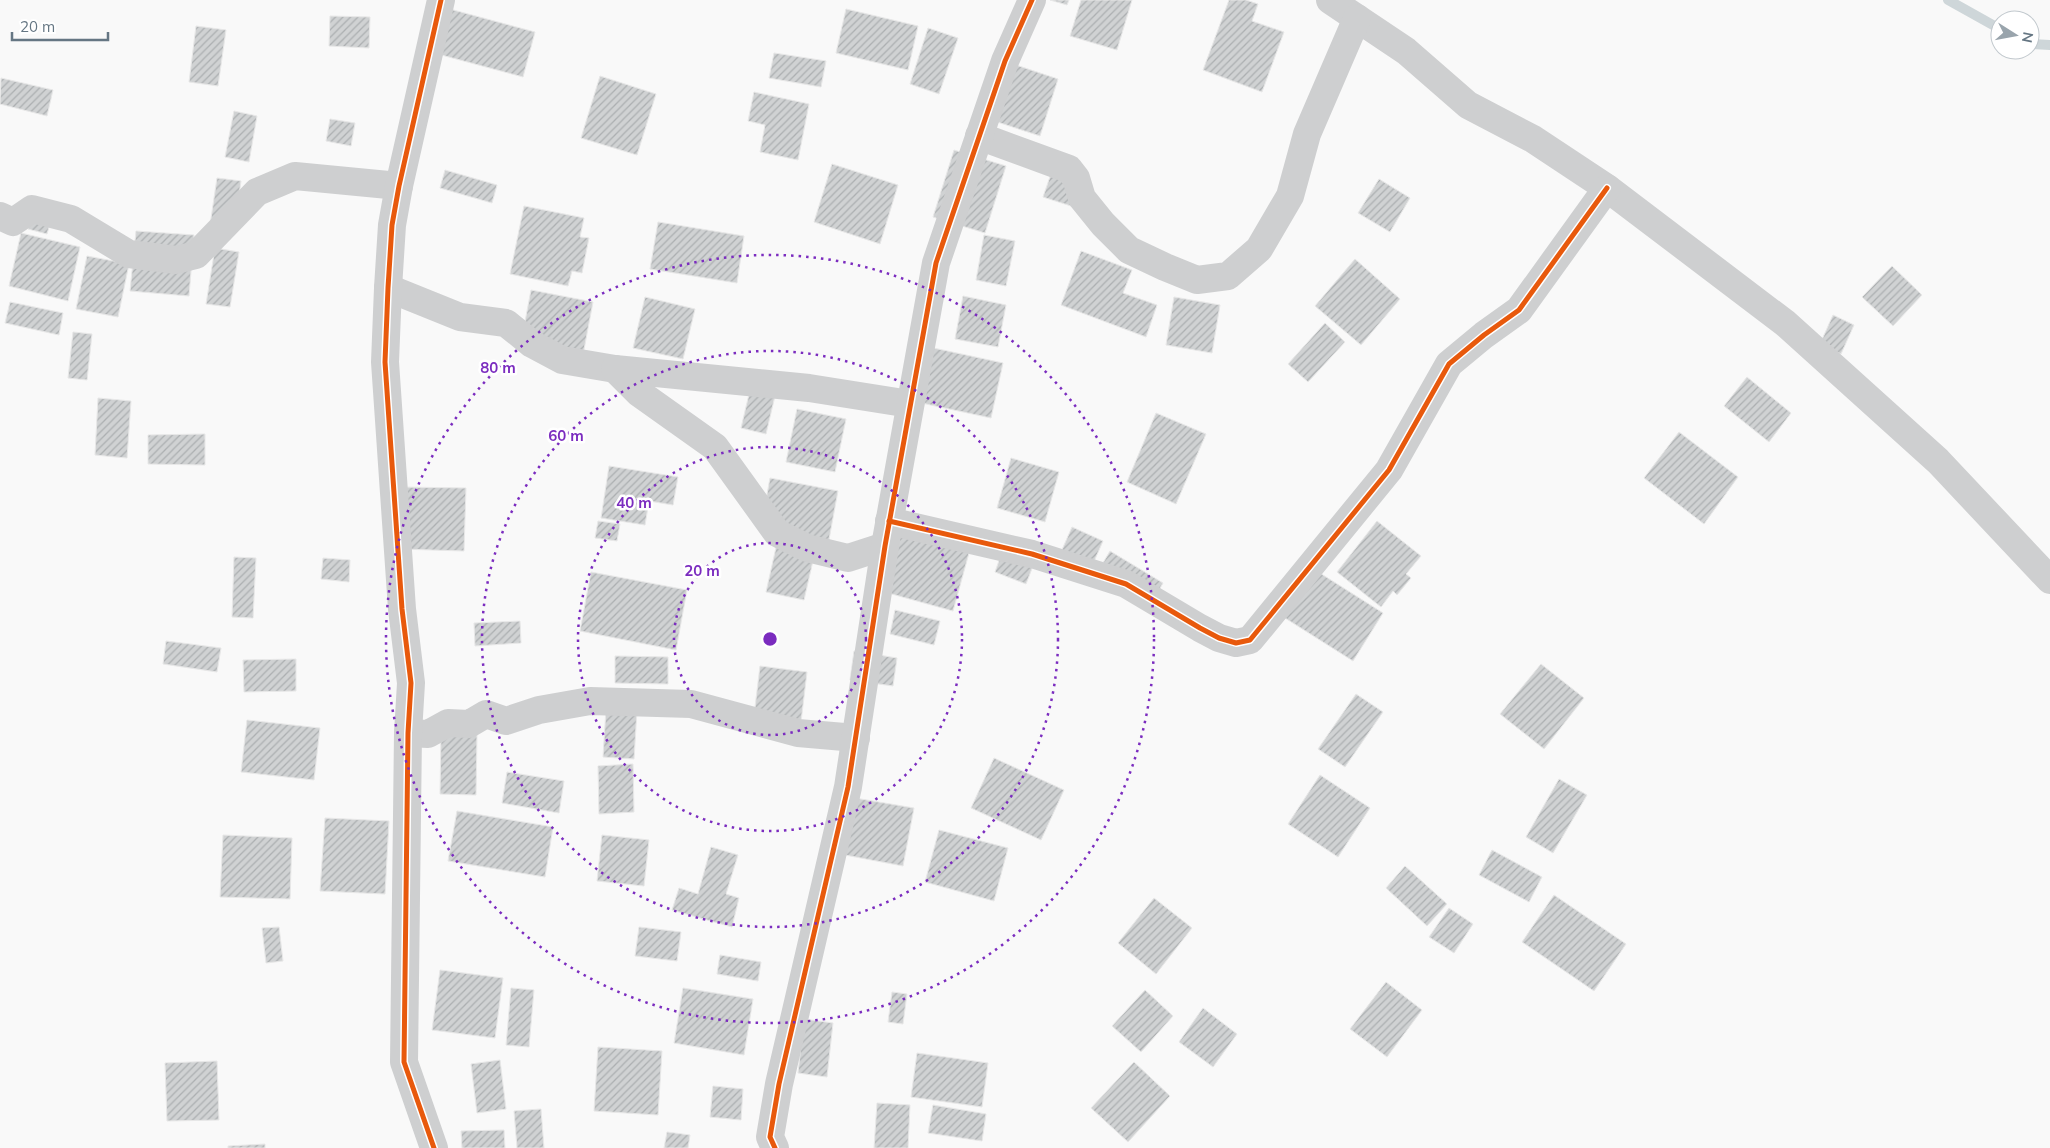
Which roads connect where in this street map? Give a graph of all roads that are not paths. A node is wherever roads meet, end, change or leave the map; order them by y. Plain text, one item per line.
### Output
1 (441, 0) edge
2 (1032, 0) edge
3 (1330, 0) edge
4 (1357, 18) junction
5 (979, 136) junction
6 (399, 186) junction
7 (1607, 188) junction
8 (0, 216) edge
9 (388, 288) junction
10 (615, 368) junction
11 (910, 404) junction
12 (887, 533) junction
13 (2050, 580) edge
14 (408, 733) junction
15 (856, 738) junction
16 (434, 1148) edge
17 (775, 1148) edge

1 - 6 street
2 - 5 street
3 - 4 street
4 - 5 street
4 - 7 street
5 - 11 street
6 - 8 street
6 - 9 street
7 - 12 street
7 - 13 street
9 - 10 street
9 - 14 street
10 - 11 street
10 - 12 street
11 - 12 street
12 - 15 street
14 - 15 street
14 - 16 street
15 - 17 street

